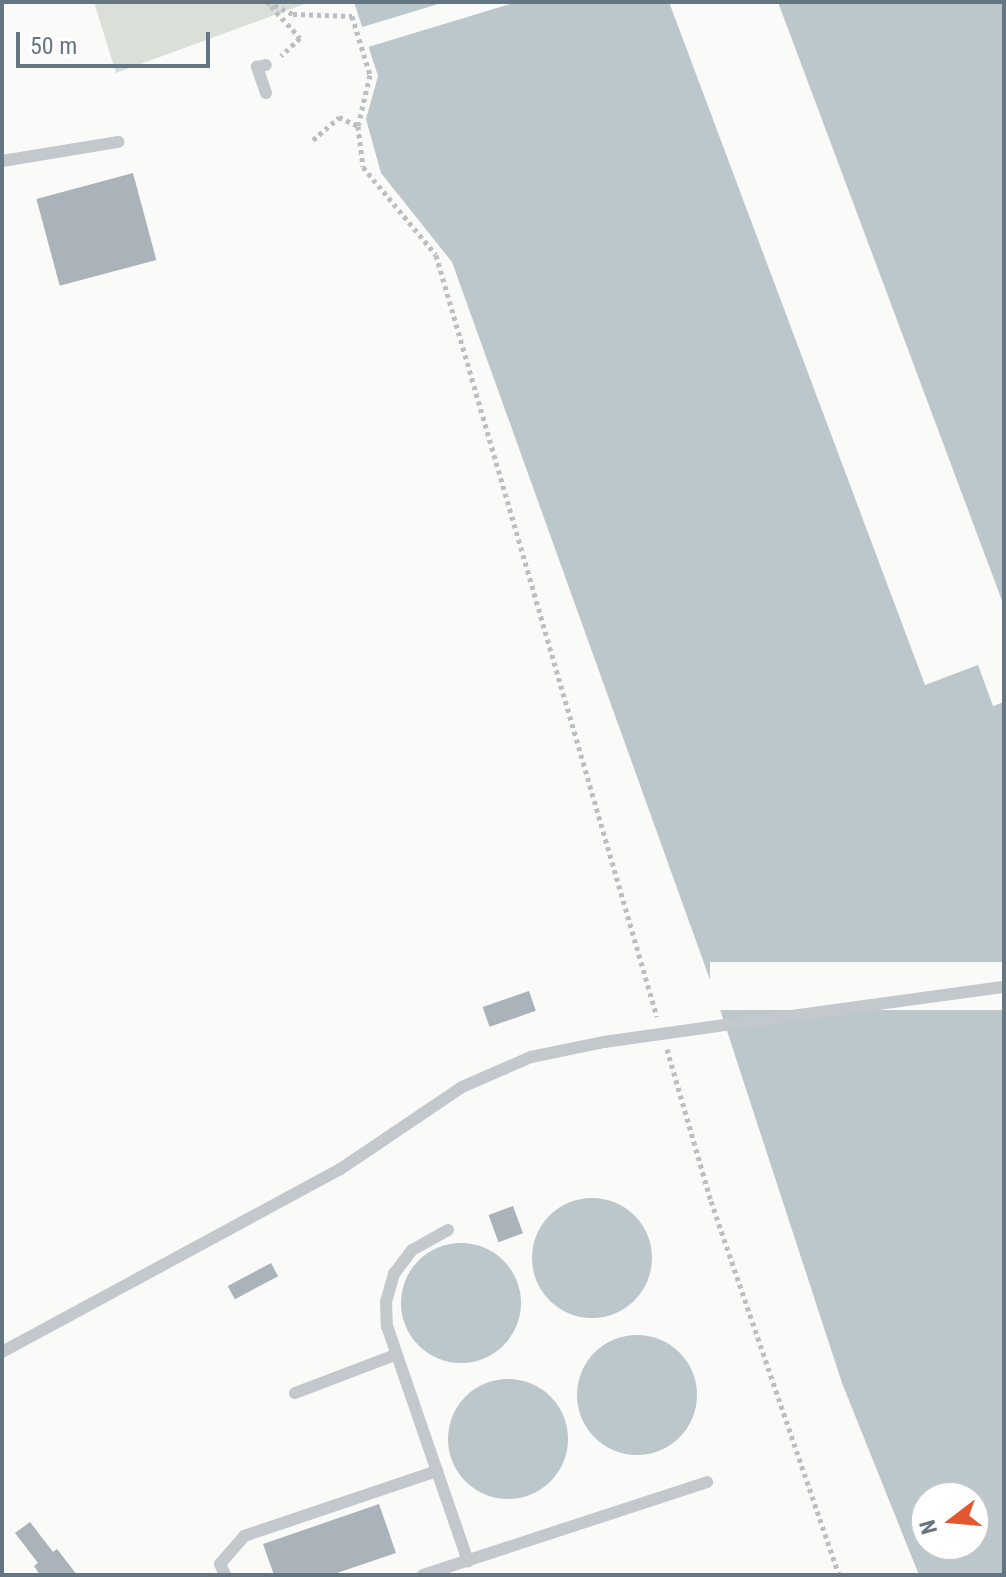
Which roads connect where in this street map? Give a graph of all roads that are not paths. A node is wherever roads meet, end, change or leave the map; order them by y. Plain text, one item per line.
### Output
1 (266, 65) dead end
2 (266, 93) dead end
3 (118, 142) dead end
4 (2, 161) edge
5 (1004, 987) edge
6 (448, 1230) dead end
7 (2, 1352) edge
8 (395, 1355) junction
9 (295, 1393) dead end
10 (437, 1471) junction
11 (707, 1482) dead end
12 (468, 1561) junction
13 (225, 1575) edge
14 (423, 1575) edge

1 - 2 lane
3 - 4 lane
5 - 7 lane, bridge
6 - 8 lane
8 - 9 lane
8 - 10 lane
10 - 12 lane
10 - 13 lane
11 - 12 lane
12 - 14 lane

